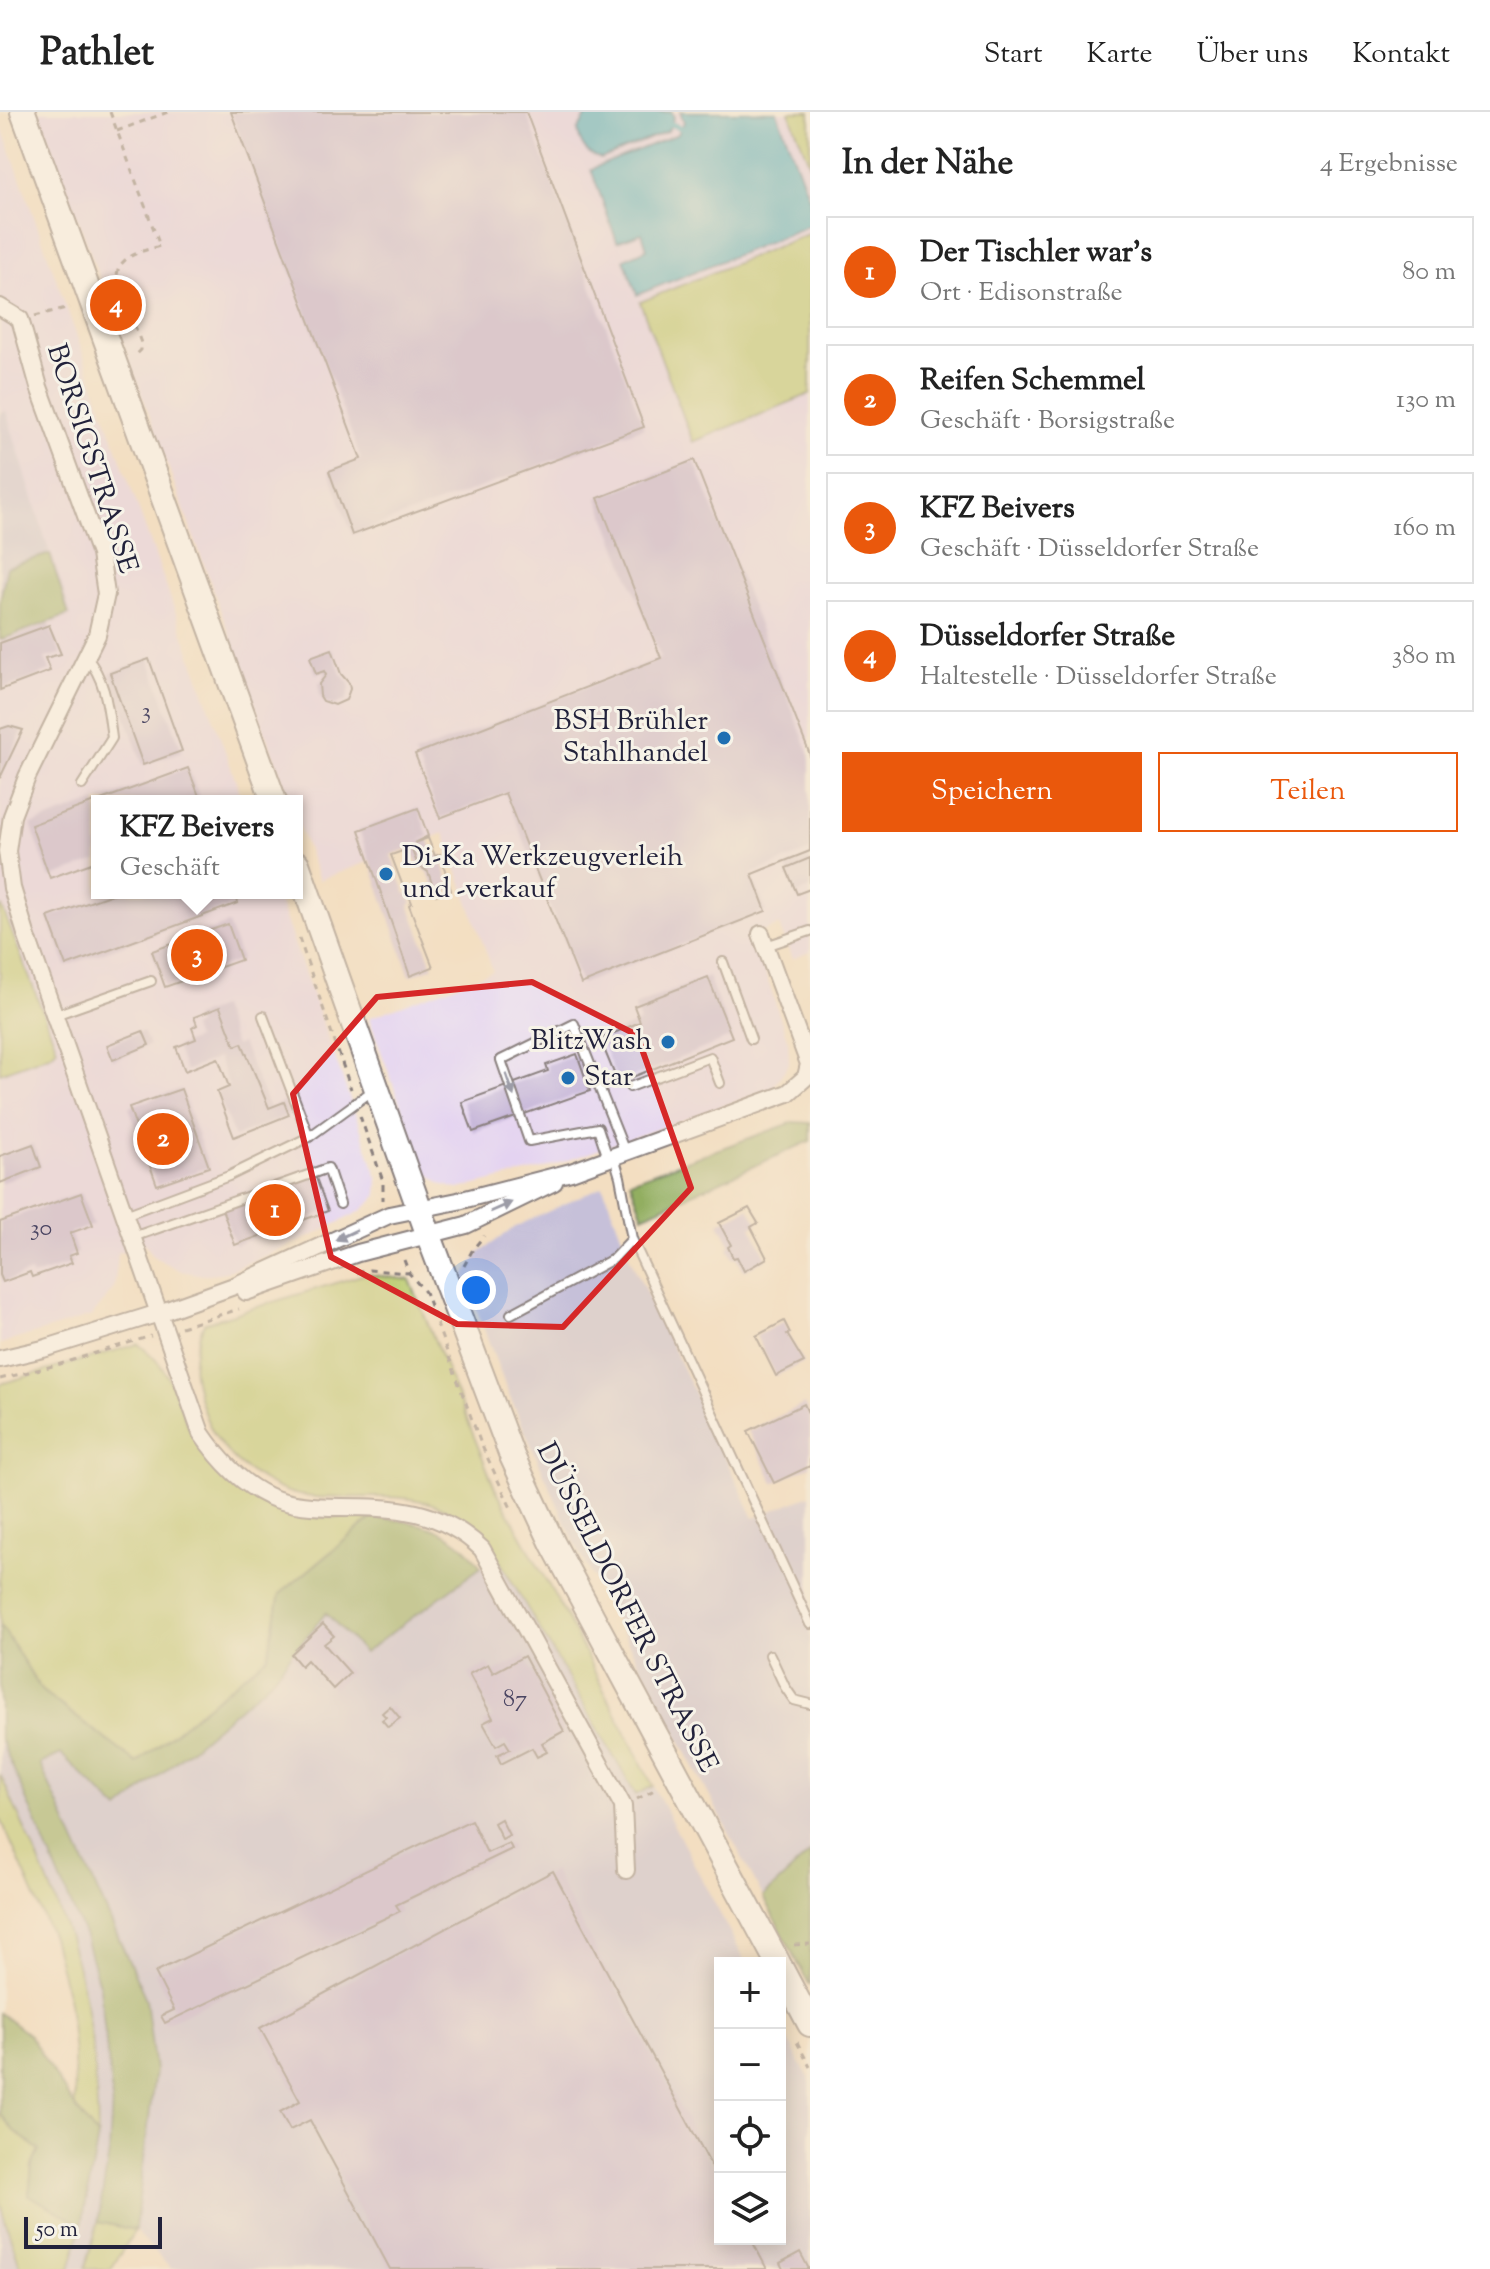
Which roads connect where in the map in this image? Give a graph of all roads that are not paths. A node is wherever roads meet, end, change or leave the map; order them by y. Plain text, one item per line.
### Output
1 (23, 112) edge
2 (0, 307) edge
3 (86, 657) junction
4 (82, 785) dead end
5 (272, 795) edge
6 (303, 881) edge
7 (6, 890) edge
8 (810, 931) edge
9 (763, 940) joint
10 (723, 962) dead end
11 (151, 981) dead end
12 (55, 1015) junction
13 (263, 1016) dead end
14 (751, 1039) dead end
15 (808, 1080) edge
16 (720, 1083) dead end
17 (630, 1087) dead end
18 (376, 1088) junction
19 (309, 1137) junction
20 (616, 1156) junction
21 (571, 1172) junction
22 (340, 1204) dead end
23 (419, 1208) junction
24 (125, 1215) junction
25 (429, 1236) junction
26 (132, 1237) junction
27 (632, 1239) junction
28 (159, 1313) junction
29 (511, 1314) dead end
30 (0, 1359) edge
31 (810, 1624) edge
32 (770, 1655) dead end
33 (810, 1704) edge
34 (626, 1870) dead end
35 (775, 1957) edge
36 (786, 1978) edge
37 (810, 2024) edge

1 - 5 main road
2 - 3 street, BORSIGSTRASSE
3 - 4 lane
3 - 7 street, BORSIGSTRASSE
6 - 18 main road, DÜSSELDORFER STRASSE
7 - 12 street, BORSIGSTRASSE
8 - 9 lane
9 - 15 street
10 - 14 lane
11 - 12 lane
12 - 24 street, BORSIGSTRASSE
13 - 19 lane
15 - 20 street
16 - 17 lane
18 - 19 lane
18 - 23 main road, DÜSSELDORFER STRASSE
19 - 24 lane
20 -> 20 lane
20 - 21 street
20 - 27 lane
21 - 23 street
25 -> 21 street
22 - 26 lane
23 - 25 main road, DÜSSELDORFER STRASSE
23 -> 28 street
24 - 26 street, BORSIGSTRASSE
25 - 28 street
25 - 35 main road, DÜSSELDORFER STRASSE
26 - 28 street, BORSIGSTRASSE
27 - 29 lane
27 - 31 lane
28 - 30 street
28 - 34 street, BORSIGSTRASSE
32 - 33 lane
36 - 37 main road, DÜSSELDORFER STRASSE

